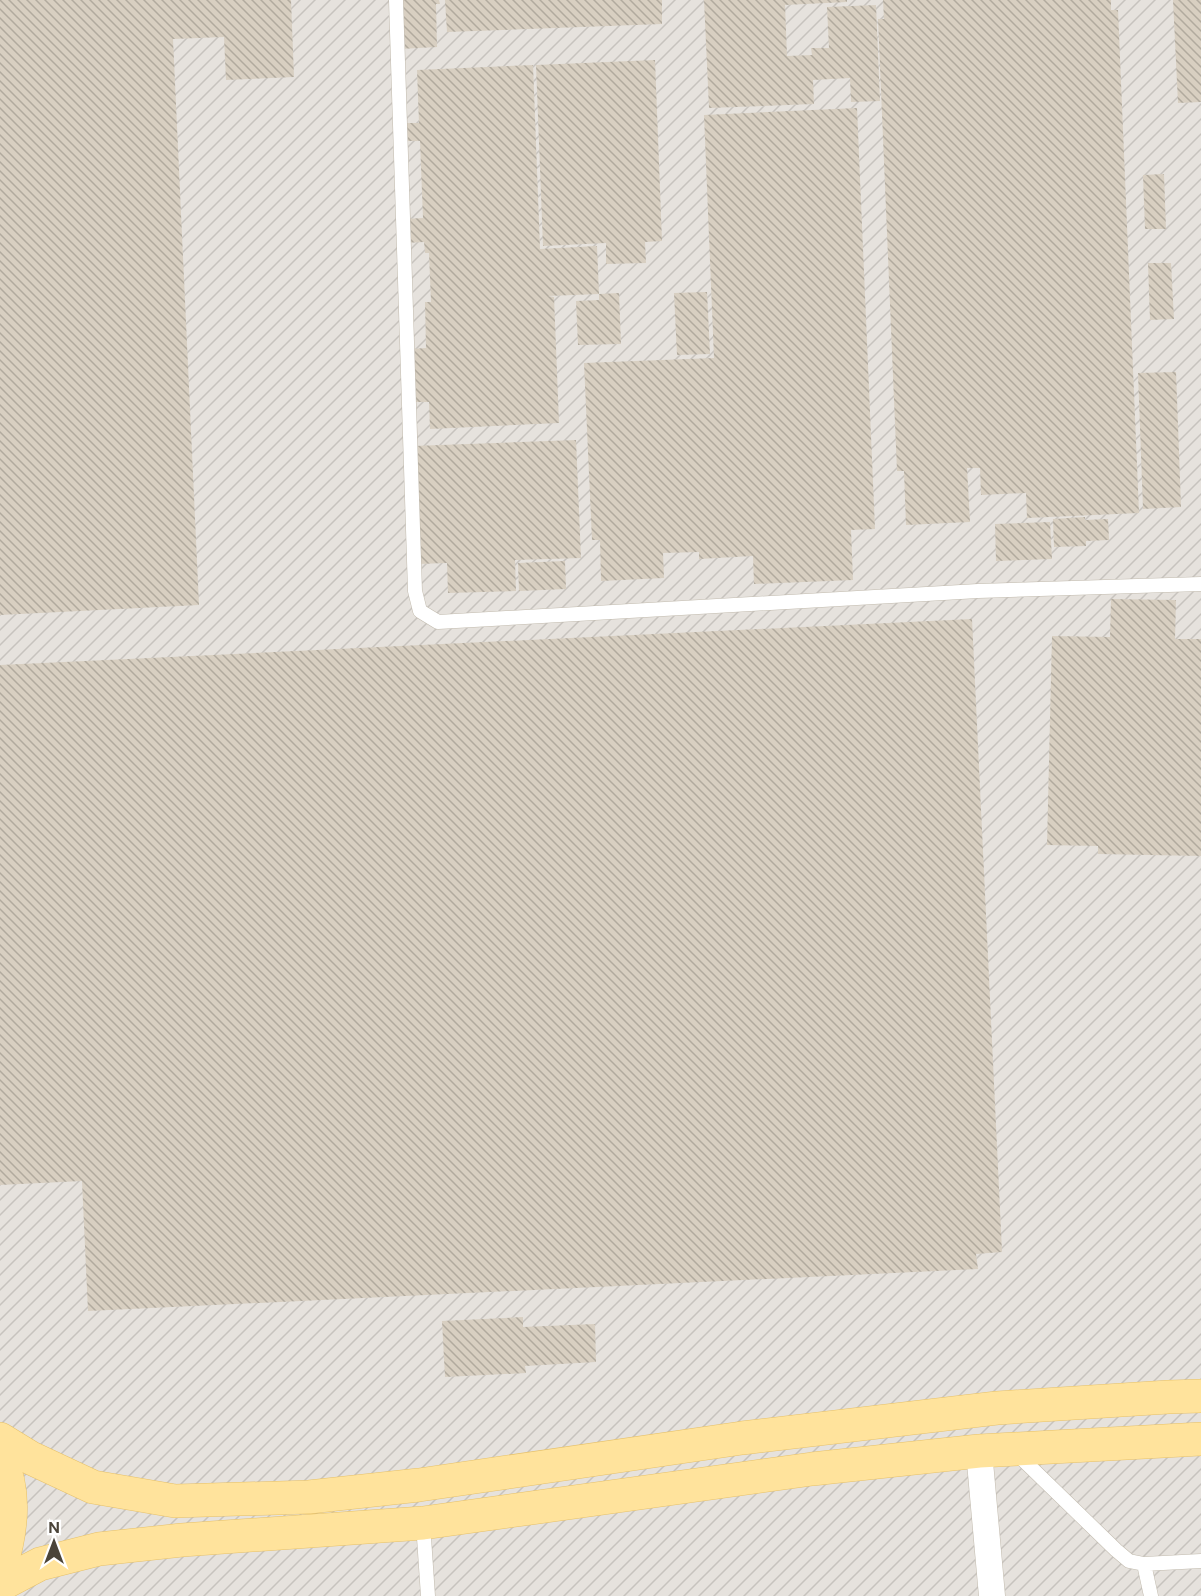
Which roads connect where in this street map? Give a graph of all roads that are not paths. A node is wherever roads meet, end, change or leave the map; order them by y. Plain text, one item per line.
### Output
1 (396, 0) edge
2 (1201, 584) edge
3 (1201, 1396) edge
4 (0, 1439) edge
5 (1201, 1439) edge
6 (1011, 1448) junction
7 (979, 1451) junction
8 (0, 1458) edge
9 (423, 1523) junction
10 (1201, 1560) edge
11 (1144, 1564) junction
12 (0, 1569) edge
13 (0, 1585) edge
14 (428, 1596) edge
15 (992, 1596) edge
16 (1150, 1596) edge

1 - 2 lane
3 - 4 main road
5 - 6 main road
6 - 7 main road
6 - 11 lane
7 - 9 main road
7 - 15 street
8 - 12 main road
9 - 13 main road
9 - 14 lane
10 - 11 lane
11 - 16 lane

